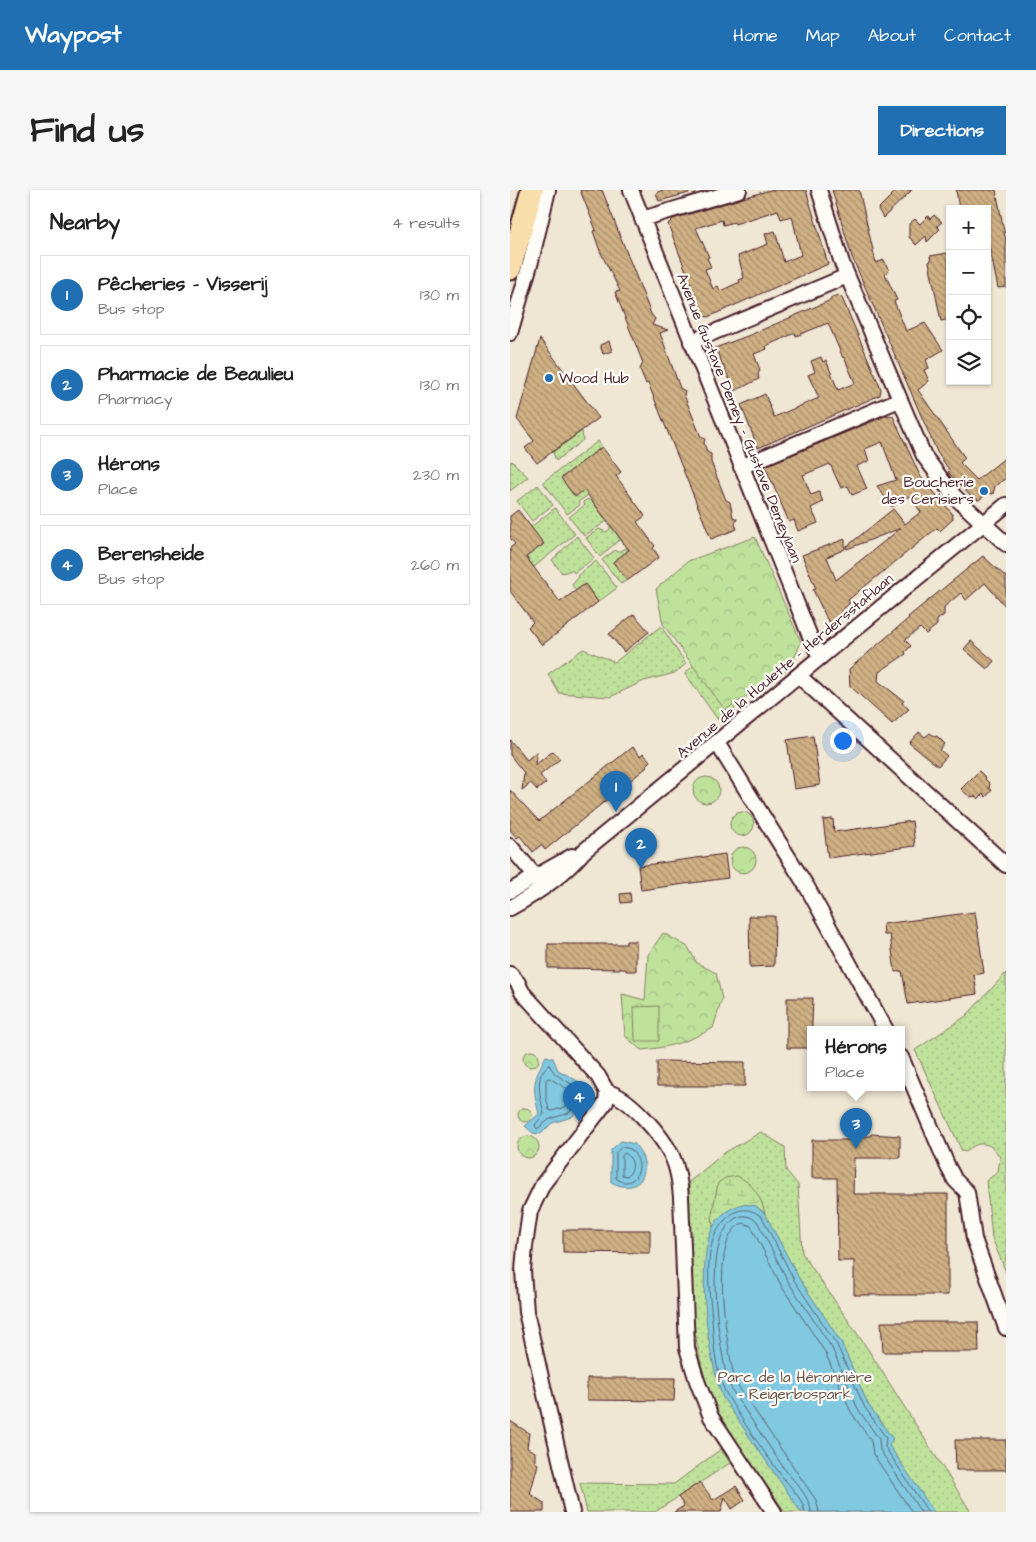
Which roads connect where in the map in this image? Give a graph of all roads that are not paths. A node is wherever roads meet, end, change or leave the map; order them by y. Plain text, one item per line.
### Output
1 (548, 190) edge
2 (631, 190) edge
3 (739, 190) edge
4 (819, 190) edge
5 (530, 195) edge
6 (642, 219) junction
7 (510, 269) edge
8 (847, 276) junction
9 (510, 333) edge
10 (691, 342) junction
11 (899, 400) junction
12 (741, 467) junction
13 (1006, 505) edge
14 (984, 523) junction
15 (1006, 544) edge
16 (821, 657) junction
17 (799, 676) junction
18 (717, 743) junction
19 (510, 846) edge
20 (584, 851) junction
21 (1006, 865) edge
22 (536, 877) junction
23 (510, 891) edge
24 (510, 908) edge
25 (510, 974) edge
26 (516, 989) edge
27 (884, 1026) edge
28 (905, 1066) edge
29 (607, 1092) junction
30 (1006, 1328) edge
31 (572, 1512) edge
32 (774, 1512) edge

1 - 9 street
2 - 6 street, Avenue Gustave Demey - Gustave Demeylaan
3 - 6 street
4 - 8 street
5 - 7 highway
6 - 10 street, Avenue Gustave Demey - Gustave Demeylaan
8 - 10 street
8 - 11 street
10 - 12 street, Avenue Gustave Demey - Gustave Demeylaan
11 - 12 street
11 - 14 street
12 - 16 street, Avenue Gustave Demey - Gustave Demeylaan
13 - 14 street, Avenue de la Houlette - Herdersstaflaan
14 - 15 street
14 - 16 street, Avenue de la Houlette - Herdersstaflaan
16 - 17 street, Avenue de la Houlette - Herdersstaflaan
17 - 18 street, Avenue de la Houlette - Herdersstaflaan
17 - 21 street
18 - 20 street, Avenue de la Houlette - Herdersstaflaan
18 - 27 street
19 - 22 street
20 - 22 street, Avenue de la Houlette - Herdersstaflaan
20 - 24 street, Avenue de la Houlette - Herdersstaflaan
22 - 23 street, Avenue de la Houlette - Herdersstaflaan
25 - 26 street
26 - 29 street
28 - 30 street
29 - 31 street
29 - 32 street

